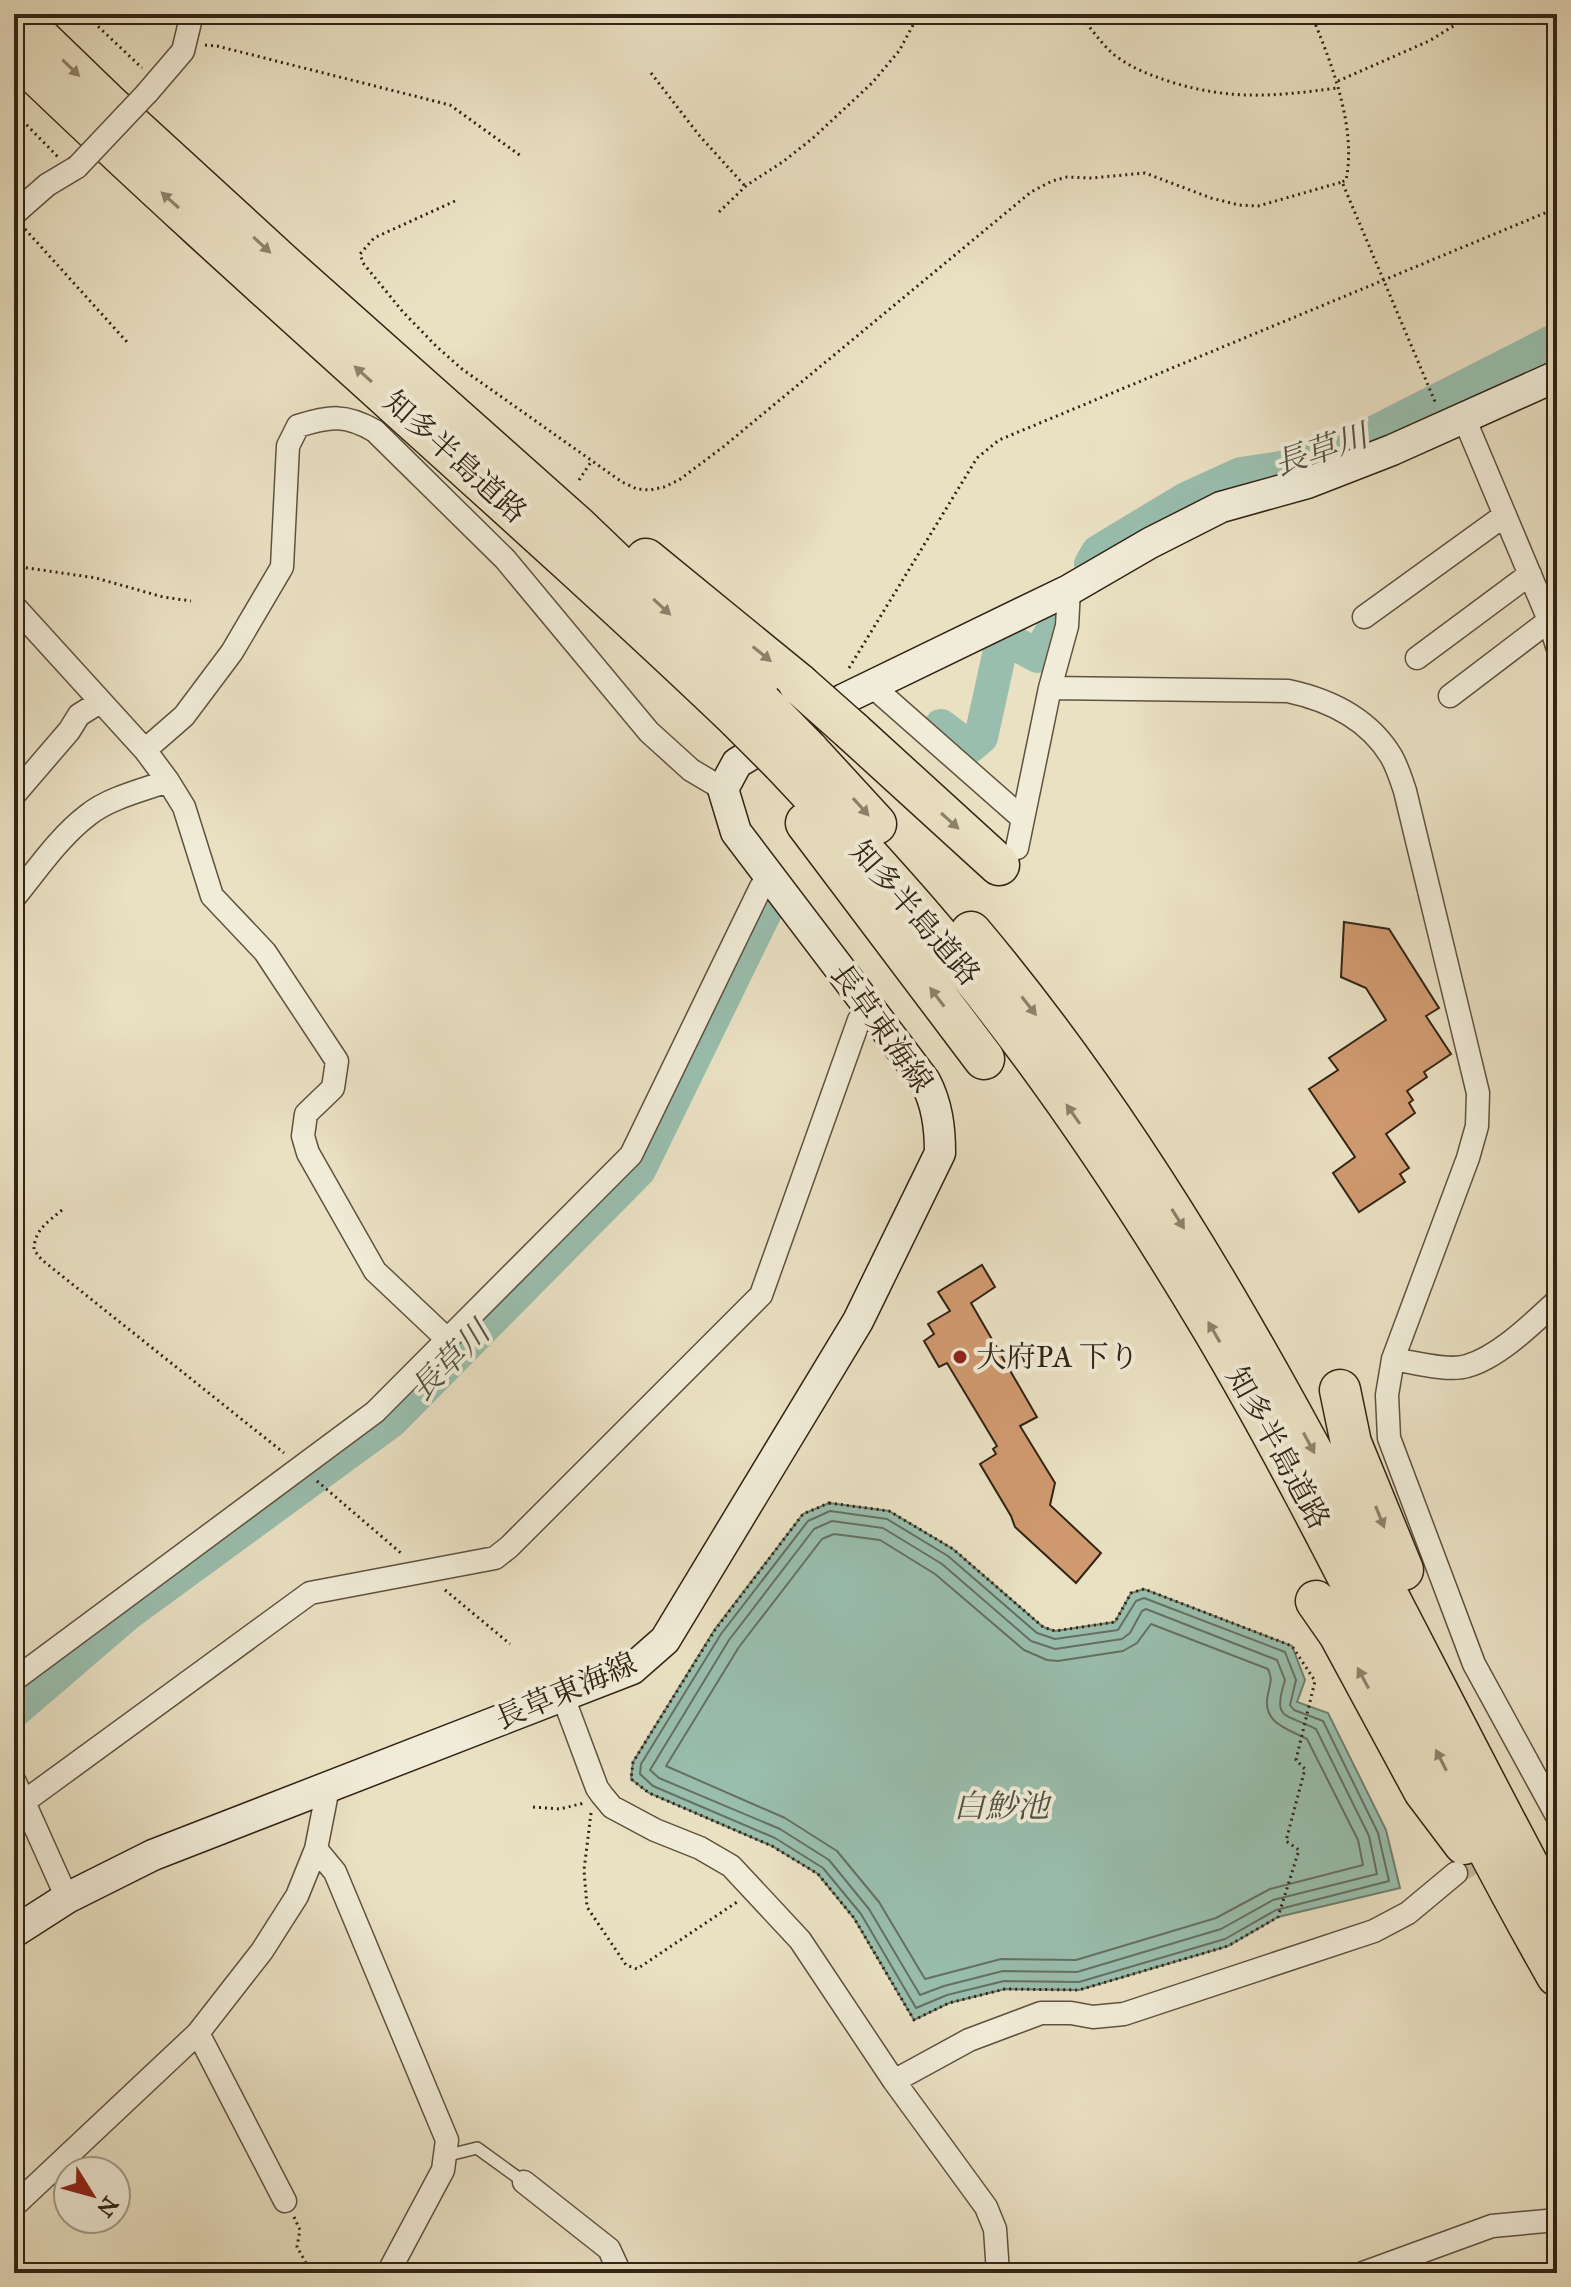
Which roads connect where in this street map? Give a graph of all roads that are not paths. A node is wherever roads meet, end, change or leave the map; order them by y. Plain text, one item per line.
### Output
1 (15, 14) edge
2 (192, 14) edge
3 (14, 53) edge
4 (16, 218) edge
5 (1557, 376) edge
6 (457, 419) junction
7 (1455, 422) junction
8 (1505, 515) junction
9 (1530, 574) junction
10 (1069, 590) junction
11 (14, 606) edge
12 (1364, 617) dead end
13 (1553, 622) edge
14 (1557, 646) edge
15 (1417, 658) dead end
16 (1050, 688) junction
17 (1450, 696) dead end
18 (100, 702) junction
19 (856, 705) junction
20 (739, 717) junction
21 (145, 750) junction
22 (768, 769) junction
23 (168, 781) junction
24 (14, 795) edge
25 (1022, 818) junction
26 (1008, 856) joint
27 (770, 877) junction
28 (14, 898) edge
29 (871, 1010) junction
30 (984, 1059) dead end
31 (1557, 1301) edge
32 (448, 1340) junction
33 (1393, 1359) junction
34 (1340, 1390) dead end
35 (1316, 1601) dead end
36 (14, 1680) edge
37 (562, 1694) junction
38 (14, 1780) edge
39 (328, 1788) junction
40 (25, 1801) junction
41 (1551, 1819) edge
42 (316, 1849) junction
43 (1456, 1873) tunnel mouth
44 (1534, 1876) junction
45 (67, 1898) junction
46 (1557, 1919) edge
47 (14, 1932) edge
48 (1557, 1977) edge
49 (198, 2033) junction
50 (894, 2081) junction
51 (445, 2156) junction
52 (524, 2182) joint
53 (285, 2201) road end
54 (14, 2206) edge
55 (1557, 2220) edge
56 (388, 2273) edge
57 (620, 2273) edge
58 (998, 2273) edge
59 (1363, 2273) edge

1 -> 6 highway, 知多半島道路
2 - 4 street, bridge
20 -> 3 highway, 知多半島道路
5 - 7 main road
6 -> 19 highway, bridge
6 -> 20 highway, 知多半島道路
7 - 8 street
7 - 10 main road
8 - 9 street
8 - 12 street
9 - 13 street
9 - 15 street
10 - 16 street
10 - 19 main road
11 - 18 street
13 - 14 street
13 - 17 street
16 - 25 street
16 - 33 street
18 - 21 street
18 - 24 street
19 - 22 main road
19 - 25 street
19 -> 26 highway
20 - 22 highway, 知多半島道路, bridge
20 - 22 highway
21 - 22 street
21 - 23 street
22 - 27 main road, 長草東海線
30 -> 22 highway
22 -> 44 highway, 知多半島道路
48 -> 22 highway, 知多半島道路
23 - 28 street
23 - 32 street
25 - 26 street
27 - 29 main road, 長草東海線
27 - 32 street
29 - 37 main road, 長草東海線
29 - 40 street
31 - 33 street
32 - 36 street
33 - 41 street
34 -> 44 highway
48 -> 35 highway
37 - 39 main road, 長草東海線
37 - 50 street
38 - 40 street
39 - 42 street
39 - 45 main road, 長草東海線
40 - 45 street
42 - 49 street
42 - 51 street
43 - 50 street
44 - 46 highway, 知多半島道路
45 - 47 main road, 長草東海線
49 - 53 street
49 - 54 street
50 - 58 street
51 - 52 lane
51 - 56 street
52 - 57 street
55 - 59 street

